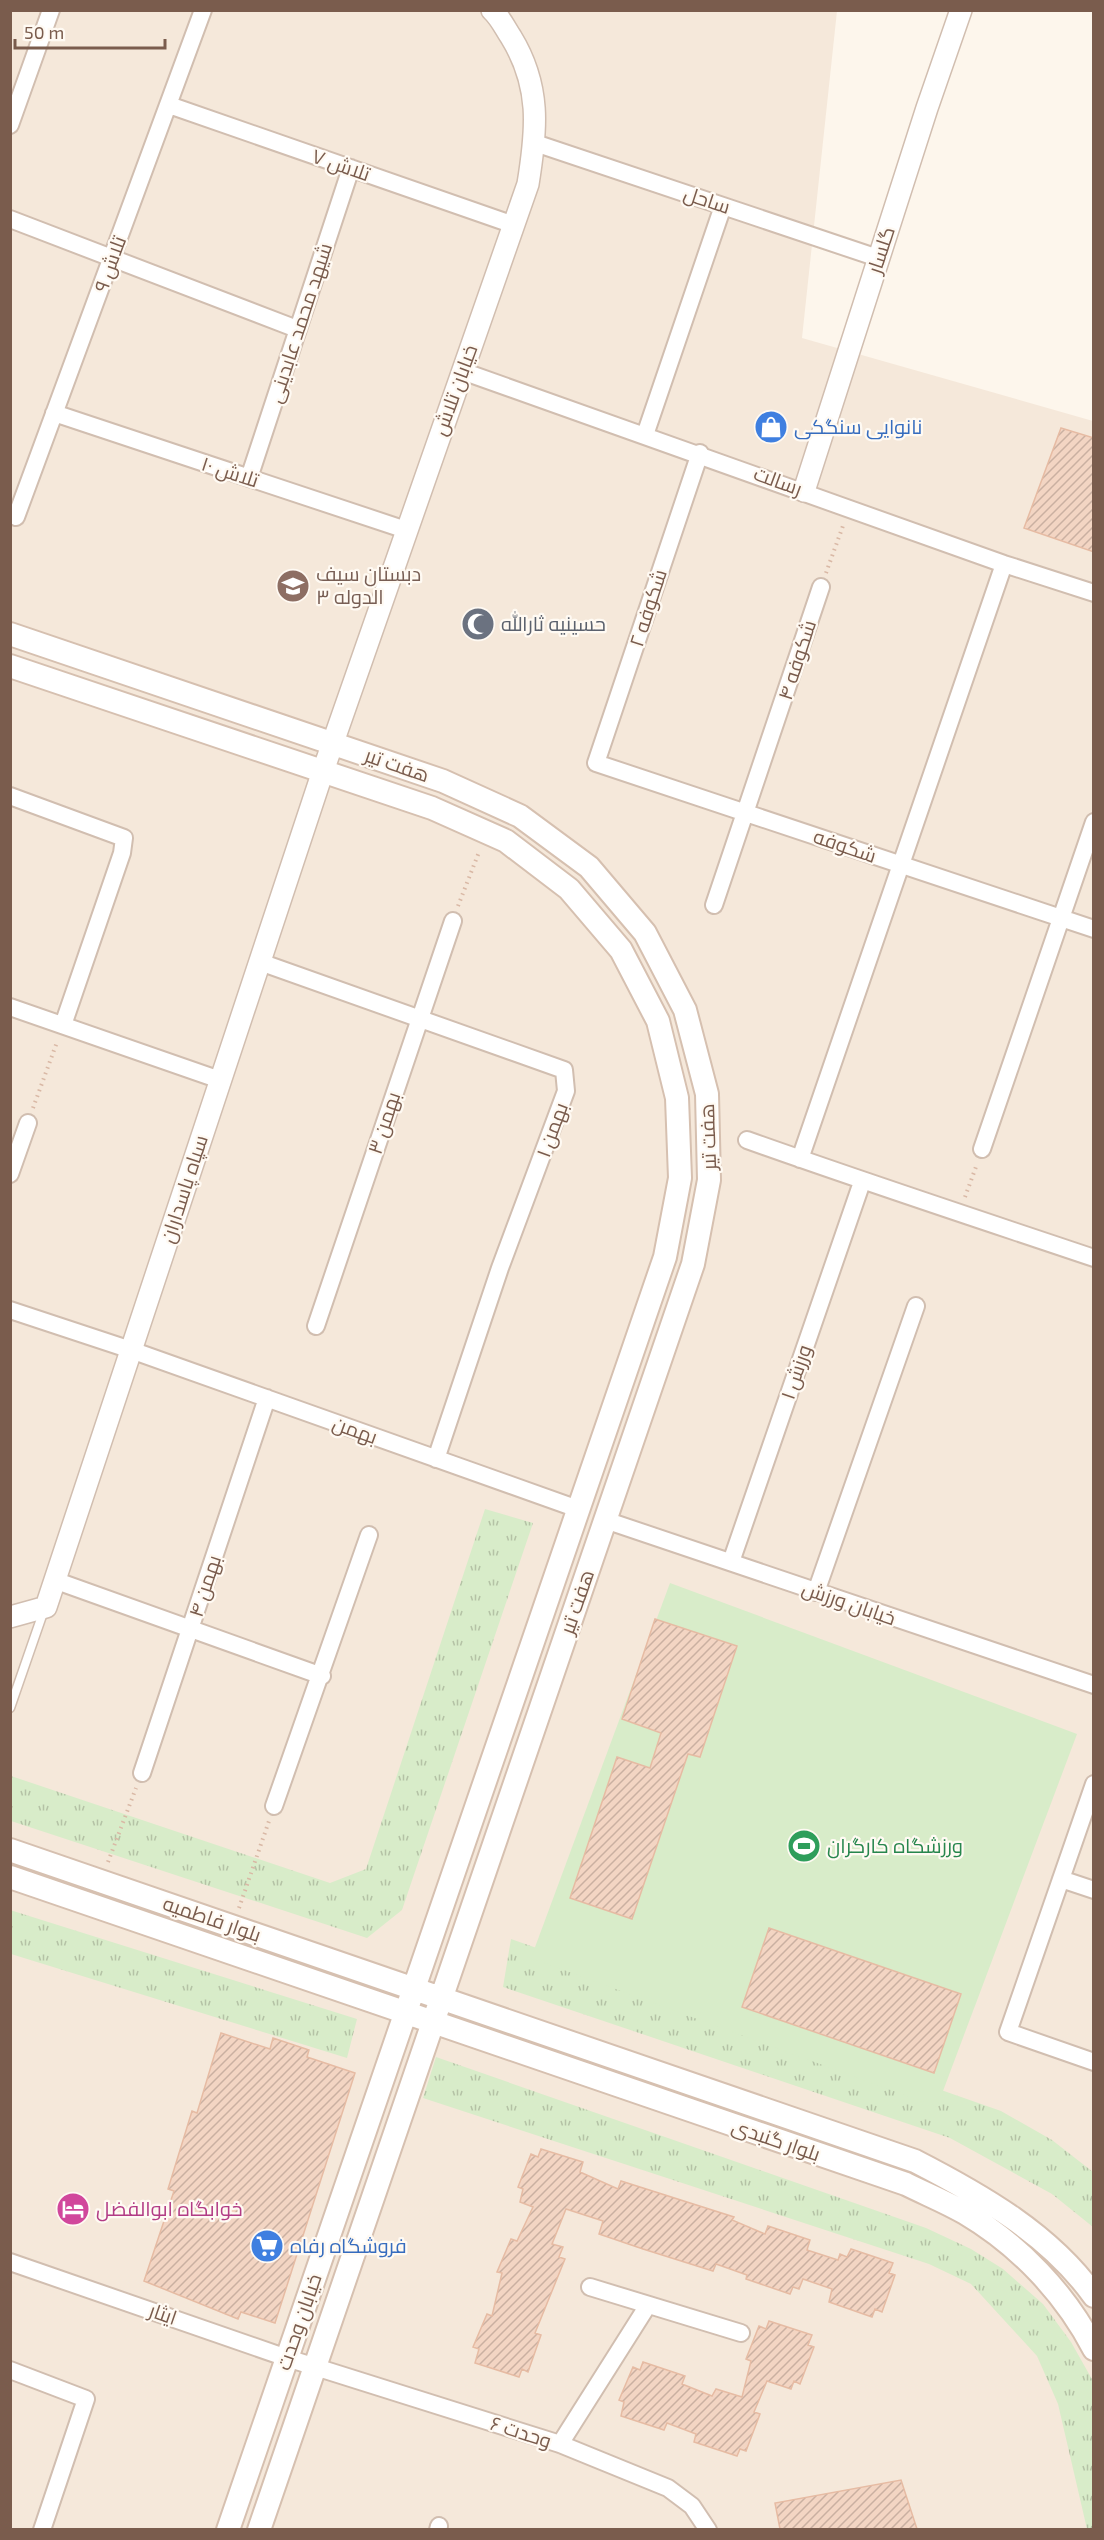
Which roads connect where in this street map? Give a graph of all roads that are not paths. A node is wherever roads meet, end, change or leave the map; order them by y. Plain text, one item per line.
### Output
1 (51, 10) edge
2 (203, 10) edge
3 (492, 10) edge
4 (961, 10) edge
5 (168, 105) junction
6 (10, 124) edge
7 (535, 143) junction
8 (351, 168) junction
9 (723, 206) junction
10 (10, 219) edge
11 (514, 225) junction
12 (112, 258) junction
13 (878, 258) junction
14 (297, 329) junction
15 (462, 370) junction
16 (54, 413) junction
17 (645, 435) junction
18 (700, 453) junction
19 (249, 478) junction
20 (804, 490) junction
21 (16, 517) dead end
22 (406, 530) junction
23 (1004, 564) junction
24 (821, 587) road end
25 (1094, 593) edge
26 (10, 634) edge
27 (10, 666) edge
28 (334, 744) junction
29 (596, 763) joint
30 (323, 771) junction
31 (10, 796) edge
32 (746, 812) junction
33 (1094, 822) edge
34 (901, 865) junction
35 (714, 905) dead end
36 (1062, 917) junction
37 (453, 921) road end
38 (1094, 929) edge
39 (260, 962) junction
40 (10, 1007) edge
41 (419, 1019) junction
42 (63, 1025) junction
43 (220, 1080) junction
44 (28, 1123) road end
45 (747, 1140) dead end
46 (982, 1149) road end
47 (800, 1159) junction
48 (10, 1174) edge
49 (862, 1182) junction
50 (1094, 1258) edge
51 (916, 1306) dead end
52 (10, 1310) edge
53 (316, 1326) dead end
54 (131, 1350) junction
55 (267, 1398) junction
56 (436, 1459) junction
57 (578, 1509) junction
58 (605, 1520) junction
59 (369, 1535) dead end
60 (731, 1562) junction
61 (54, 1580) junction
62 (816, 1592) junction
63 (45, 1607) junction
64 (10, 1617) edge
65 (191, 1629) junction
66 (322, 1676) junction
67 (1094, 1684) edge
68 (10, 1708) edge
69 (142, 1773) road end
70 (1094, 1784) edge
71 (274, 1806) road end
72 (10, 1850) edge
73 (10, 1877) edge
74 (1061, 1879) junction
75 (1094, 1890) edge
76 (414, 1988) junction
77 (441, 1998) junction
78 (405, 2012) junction
79 (433, 2022) junction
80 (1094, 2062) edge
81 (10, 2262) edge
82 (590, 2288) dead end
83 (1094, 2296) edge
84 (648, 2305) junction
85 (741, 2333) dead end
86 (1094, 2349) edge
87 (287, 2358) junction
88 (315, 2366) junction
89 (10, 2370) edge
90 (560, 2444) junction
91 (42, 2529) edge
92 (228, 2529) edge
93 (259, 2529) edge
94 (708, 2529) edge

1 - 6 street
2 - 5 street, تلاش ۹
3 - 7 street, خیابان تلاش
4 - 13 street, گلسار
5 - 8 street, تلاش ۷
5 - 12 street, تلاش ۹
7 - 9 street, ساحل
7 - 11 street, خیابان تلاش
8 - 11 street, تلاش ۷
8 - 14 street, شیهد محمد عابدینی
9 - 13 street, ساحل
9 - 17 street
10 - 12 street
11 - 15 street, خیابان تلاش
12 - 14 street
12 - 16 street, تلاش ۹
13 - 20 street, گلسار
14 - 19 street, شیهد محمد عابدینی
15 - 17 street, رسالت
15 - 22 street, خیابان تلاش
16 - 19 street, تلاش ۱۰
16 - 21 street, تلاش ۹
17 - 18 street, رسالت
18 - 20 street, رسالت
18 - 29 street, شکوفه ۲
19 - 22 street, تلاش ۱۰
20 - 23 street, رسالت
22 - 28 street, خیابان تلاش
23 - 25 street, رسالت
23 - 34 street
24 - 32 street, شکوفه ۴
26 - 28 main road, هفت تیر
27 - 30 main road, هفت تیر
28 - 30 street, خیابان تلاش
28 - 58 main road, هفت تیر
29 - 32 street, شکوفه
30 - 39 street, سپاه پاسداران
30 - 57 main road, هفت تیر
31 - 42 street
32 - 34 street, شکوفه
32 - 35 street, شکوفه ۴
33 - 36 street
34 - 36 street, شکوفه
34 - 47 street
36 - 38 street, شکوفه
36 - 46 street
37 - 41 street, بهمن ۳
39 - 41 street, بهمن ۱
39 - 43 street, سپاه پاسداران
40 - 42 street
41 - 53 street, بهمن ۳
41 - 56 street, بهمن ۱
42 - 43 street
43 - 54 street, سپاه پاسداران
44 - 48 street
45 - 47 street
47 - 49 street
49 - 50 street
49 - 60 street, ورزش ۱
51 - 62 street
52 - 54 street, بهمن
54 - 55 street, بهمن
54 - 61 street, سپاه پاسداران
55 - 56 street, بهمن
55 - 65 street, بهمن ۴
56 - 57 street, بهمن
57 - 76 main road, هفت تیر
58 - 60 street, خیابان ورزش
58 - 77 main road, هفت تیر
59 - 66 street
60 - 62 street, خیابان ورزش
61 - 63 street, سپاه پاسداران
61 - 65 street
62 - 67 street, خیابان ورزش
63 - 64 street
63 - 68 lane
65 - 66 street
65 - 69 street, بهمن ۴
66 - 71 street
70 - 74 street
72 - 76 main road, بلوار فاطمیه
73 - 78 main road, بلوار فاطمیه
74 - 75 street
74 - 80 street
76 - 77 main road, بلوار گنبدی
76 - 78 main road, هفت تیر
77 - 79 main road, هفت تیر
77 - 83 main road, بلوار گنبدی
78 - 79 main road, بلوار گنبدی
78 - 87 main road, خیابان وحدت
79 - 86 main road, بلوار گنبدی
79 - 88 main road, خیابان وحدت
81 - 87 street, ایثار
82 - 84 street
84 - 85 street
84 - 90 street
87 - 88 street, ایثار
87 - 92 main road, خیابان وحدت
88 - 90 street, وحدت ۶
88 - 93 main road, خیابان وحدت
89 - 91 street
90 - 94 street, وحدت ۶

